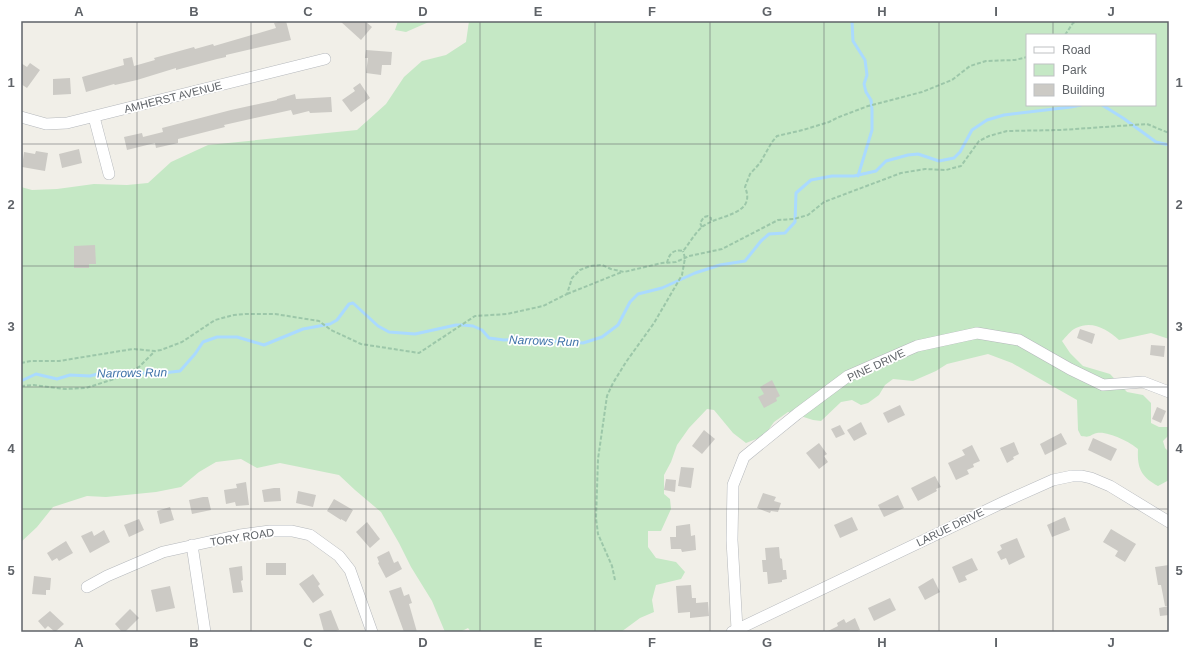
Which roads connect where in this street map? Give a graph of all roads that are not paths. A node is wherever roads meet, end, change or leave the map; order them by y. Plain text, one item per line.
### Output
1 (325, 59) dead end
2 (21, 117) edge
3 (94, 117) junction
4 (109, 174) dead end
5 (1169, 392) edge
6 (1169, 522) edge
7 (192, 545) junction
8 (87, 587) dead end
9 (734, 631) edge
10 (205, 632) edge
11 (372, 632) edge

1 - 3 street, AMHERST AVENUE
2 - 3 street, AMHERST AVENUE
3 - 4 street
5 - 9 street, PINE DRIVE
6 - 9 street, LARUE DRIVE
7 - 8 street, TORY ROAD
7 - 10 street
7 - 11 street, TORY ROAD

